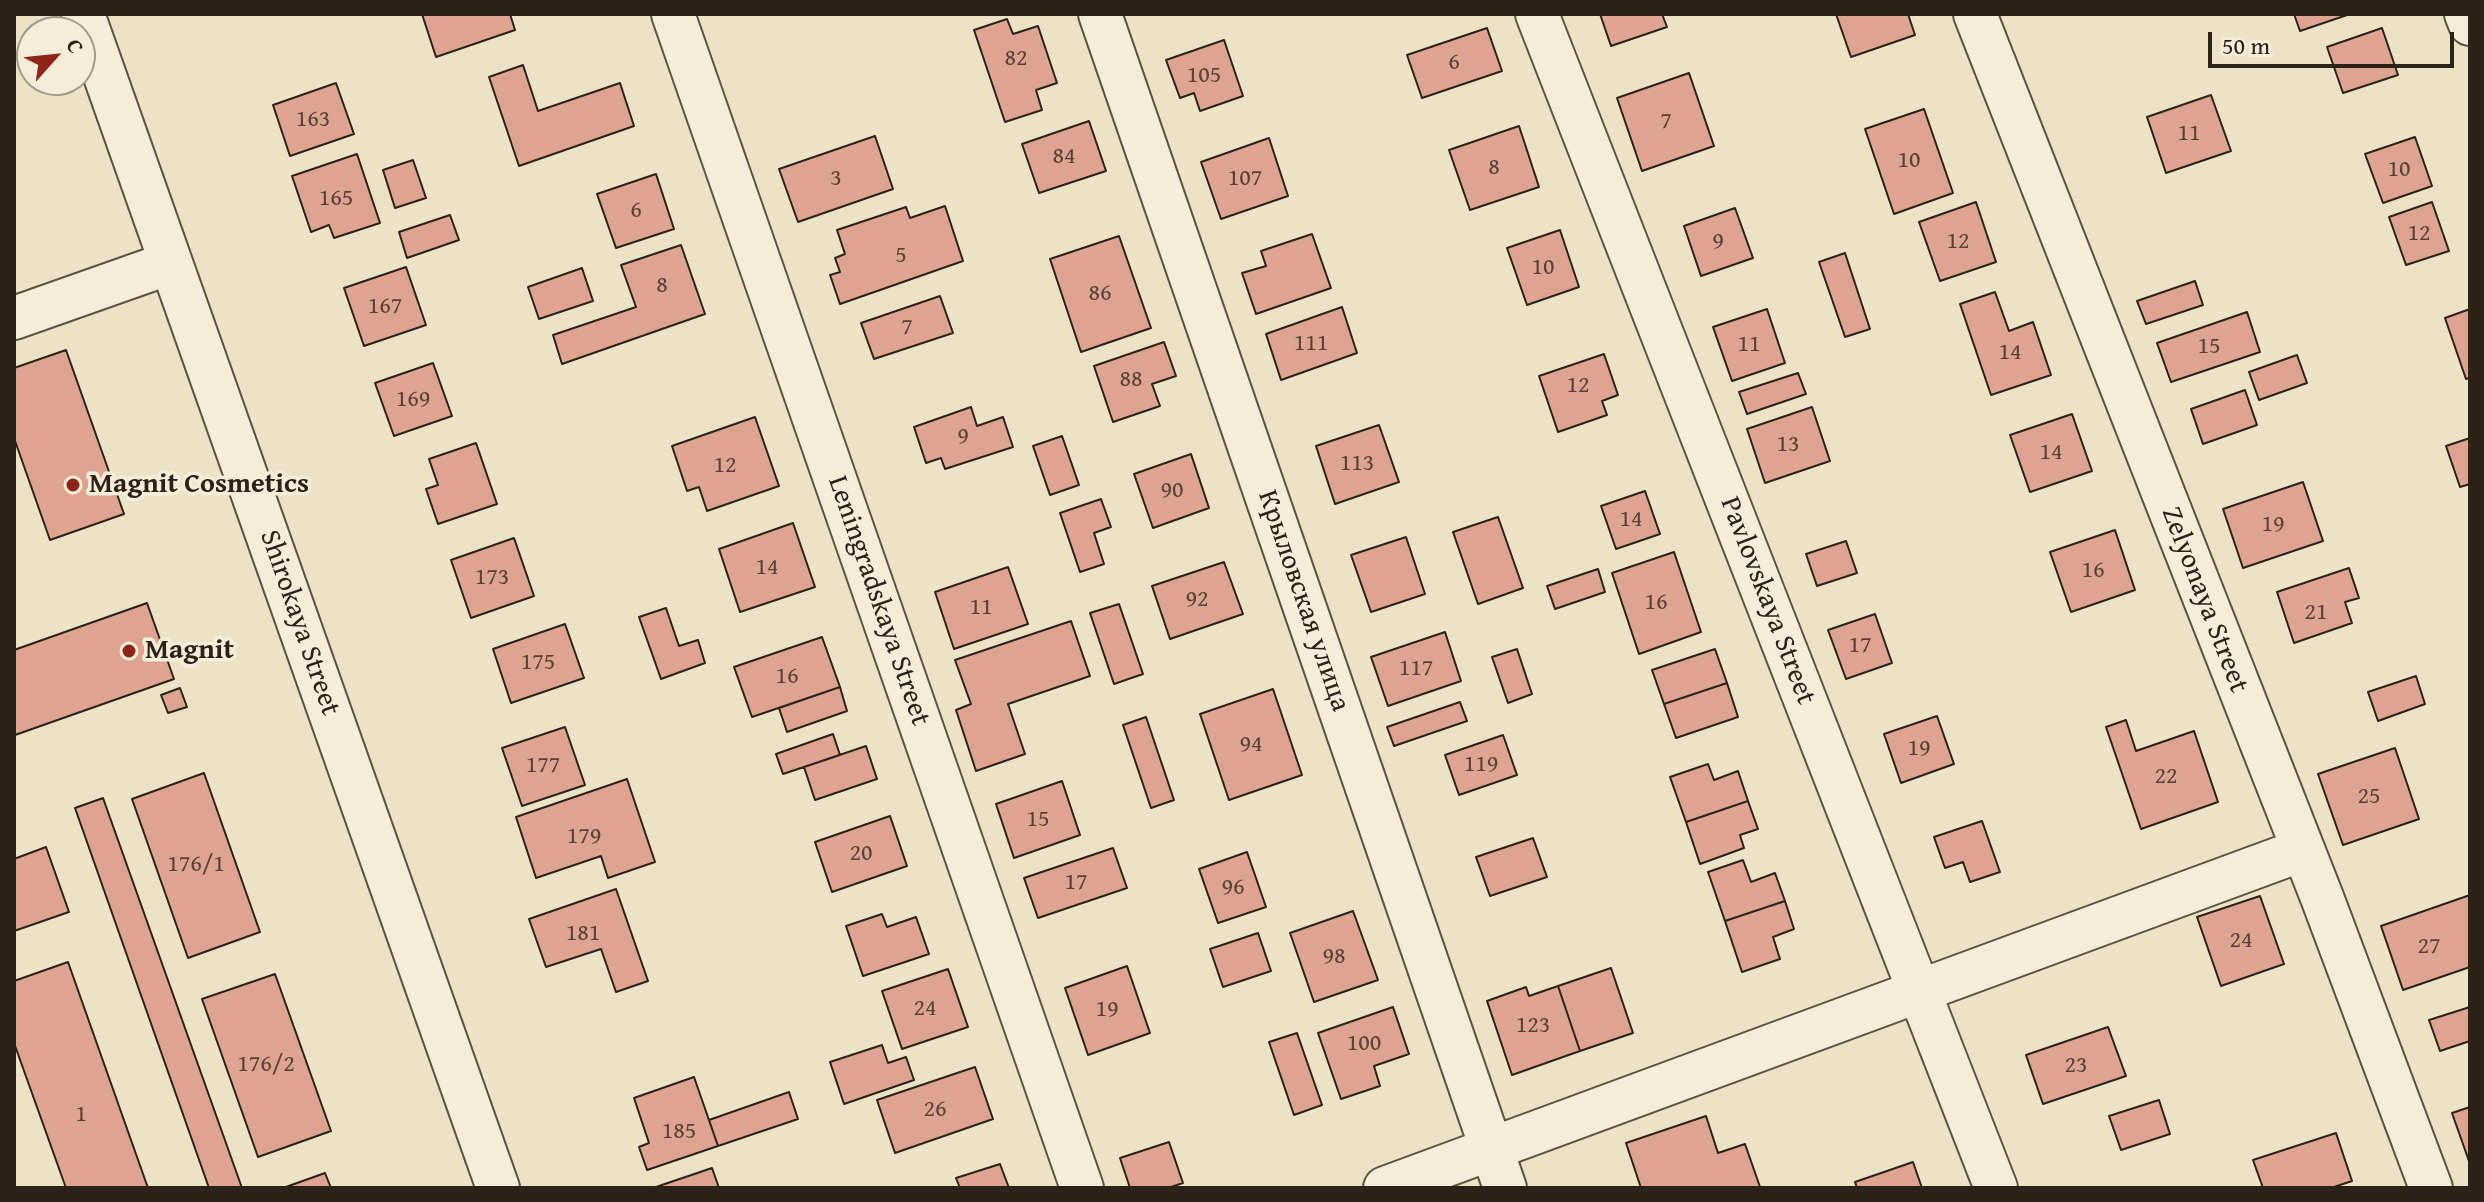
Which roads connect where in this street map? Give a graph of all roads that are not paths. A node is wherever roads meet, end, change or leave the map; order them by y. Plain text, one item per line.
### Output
1 (83, 14) edge
2 (673, 14) edge
3 (1100, 14) edge
4 (1537, 14) edge
5 (1975, 14) edge
6 (2466, 14) edge
7 (2470, 24) edge
8 (170, 263) junction
9 (14, 318) edge
10 (2302, 850) junction
11 (1919, 992) junction
12 (1492, 1147) junction
13 (498, 1188) edge
14 (1082, 1188) edge
15 (1385, 1188) edge
16 (1505, 1188) edge
17 (1996, 1188) edge
18 (2431, 1188) edge

1 - 8 street, Shirokaya Street
2 - 14 street, Leningradskaya Street
3 - 12 street, Крыловская улица
4 - 11 street, Pavlovskaya Street
5 - 10 street, Zelyonaya Street
6 - 7 street
8 - 9 street
8 - 13 street, Shirokaya Street
10 - 11 street
10 - 18 street, Zelyonaya Street
11 - 12 street
11 - 17 street, Pavlovskaya Street
12 - 15 street
12 - 16 street, Крыловская улица

